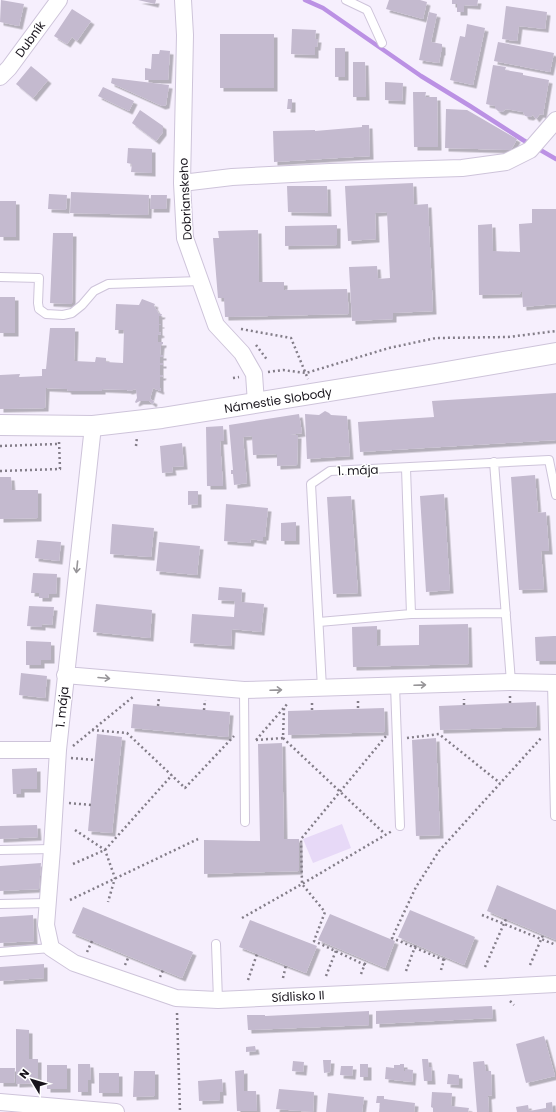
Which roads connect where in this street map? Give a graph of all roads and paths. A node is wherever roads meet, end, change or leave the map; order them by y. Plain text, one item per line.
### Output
1 (59, 0) edge
2 (182, 0) edge
3 (346, 0) edge
4 (382, 43) dead end
5 (0, 77) edge
6 (556, 120) edge
7 (182, 183) junction
8 (0, 277) edge
9 (200, 282) junction
10 (240, 329) dead end
11 (556, 331) edge
12 (555, 354) edge
13 (266, 372) dead end
14 (306, 373) junction
15 (310, 383) dead end
16 (256, 404) junction
17 (0, 425) edge
18 (93, 426) junction
19 (137, 436) dead end
20 (66, 444) dead end
21 (0, 446) edge
22 (136, 446) dead end
23 (59, 448) dead end
24 (494, 462) junction
25 (406, 468) junction
26 (0, 471) edge
27 (556, 495) edge
28 (506, 613) junction
29 (411, 614) junction
30 (318, 622) junction
31 (66, 675) junction
32 (511, 682) junction
33 (554, 683) edge
34 (395, 685) junction
35 (322, 688) junction
36 (244, 690) junction
37 (140, 691) dead end
38 (464, 696) dead end
39 (293, 698) dead end
40 (464, 705) dead end
41 (284, 708) junction
42 (92, 730) junction
43 (244, 731) junction
44 (553, 731) junction
45 (397, 735) junction
46 (283, 738) junction
47 (0, 750) edge
48 (65, 752) junction
49 (95, 760) dead end
50 (172, 775) junction
51 (500, 783) junction
52 (340, 792) junction
53 (65, 803) dead end
54 (91, 805) dead end
55 (555, 816) dead end
56 (245, 822) dead end
57 (400, 826) joint
58 (75, 830) dead end
59 (385, 834) junction
60 (198, 839) dead end
61 (52, 849) junction
62 (0, 850) edge
63 (105, 850) junction
64 (73, 864) dead end
65 (115, 878) junction
66 (302, 884) junction
67 (70, 900) dead end
68 (108, 902) dead end
69 (48, 903) junction
70 (0, 904) edge
71 (482, 915) dead end
72 (242, 918) dead end
73 (506, 919) dead end
74 (504, 924) junction
75 (543, 935) dead end
76 (541, 939) junction
77 (92, 941) dead end
78 (216, 944) dead end
79 (556, 945) edge
80 (415, 946) junction
81 (51, 948) junction
82 (336, 950) junction
83 (0, 952) edge
84 (257, 954) dead end
85 (85, 956) dead end
86 (445, 957) dead end
87 (444, 960) junction
88 (366, 961) dead end
89 (286, 965) dead end
90 (365, 965) junction
91 (530, 965) dead end
92 (485, 967) dead end
93 (441, 970) dead end
94 (406, 971) dead end
95 (361, 974) dead end
96 (326, 976) dead end
97 (283, 978) dead end
98 (248, 980) dead end
99 (556, 984) edge
100 (176, 998) junction
101 (218, 1000) junction
102 (0, 1102) edge
103 (116, 1112) edge
104 (180, 1112) edge

1 - 5 street, Dubník
2 - 7 street, Dobrianskeho
3 - 4 lane
6 - 7 street
7 - 9 street, Dobrianskeho
8 - 9 lane
9 - 16 street, Dobrianskeho
10 - 14 path
11 - 14 path
12 - 16 street, Námestie Slobody
13 - 14 path
14 - 15 path
16 - 18 street, Námestie Slobody
17 - 18 street, Námestie Slobody
18 -> 31 street
19 - 22 path
20 - 21 path
23 - 26 path
24 - 25 lane, 1. mája
24 - 27 lane, 1. mája
24 - 28 lane
25 - 29 lane
25 - 30 lane, 1. mája
28 - 29 lane
28 - 32 lane
29 - 30 lane
30 - 35 lane, 1. mája
31 -> 36 street, 1. mája
31 - 48 street, 1. mája
32 - 33 street, 1. mája
34 -> 32 street, 1. mája
33 - 44 lane
34 - 35 street, 1. mája
34 - 45 lane
36 -> 35 street, 1. mája
36 - 43 lane
37 - 42 path
38 - 40 path
39 - 41 path
41 - 46 path
41 - 46 path
42 - 48 path
42 - 50 path
43 - 50 path
43 - 56 lane
44 - 51 path
44 - 55 lane
45 - 51 path
45 - 52 path
45 - 57 lane
46 - 52 path
47 - 48 street
48 - 49 path
48 - 61 street, 1. mája
50 - 63 path
51 - 80 path
52 - 59 path
52 - 66 path
53 - 54 path
57 - 59 path
58 - 63 path
59 - 66 path
60 - 65 path
61 - 62 lane
61 - 69 street, 1. mája
63 - 64 path
63 - 65 path
65 - 67 path
65 - 68 path
66 - 72 path
66 - 82 path
69 - 70 lane
69 - 81 street, 1. mája
71 - 74 path
73 - 74 path
74 - 76 path
74 - 92 path
75 - 76 path
76 - 79 path
76 - 91 path
77 - 85 path
78 - 101 lane
80 - 87 path
80 - 94 path
81 - 83 lane
81 - 100 street, Sídlisko II
82 - 90 path
82 - 96 path
84 - 98 path
86 - 87 path
87 - 93 path
88 - 90 path
89 - 97 path
90 - 95 path
99 - 101 street, Sídlisko II
100 - 101 street, Sídlisko II
100 - 104 path
102 - 103 street

